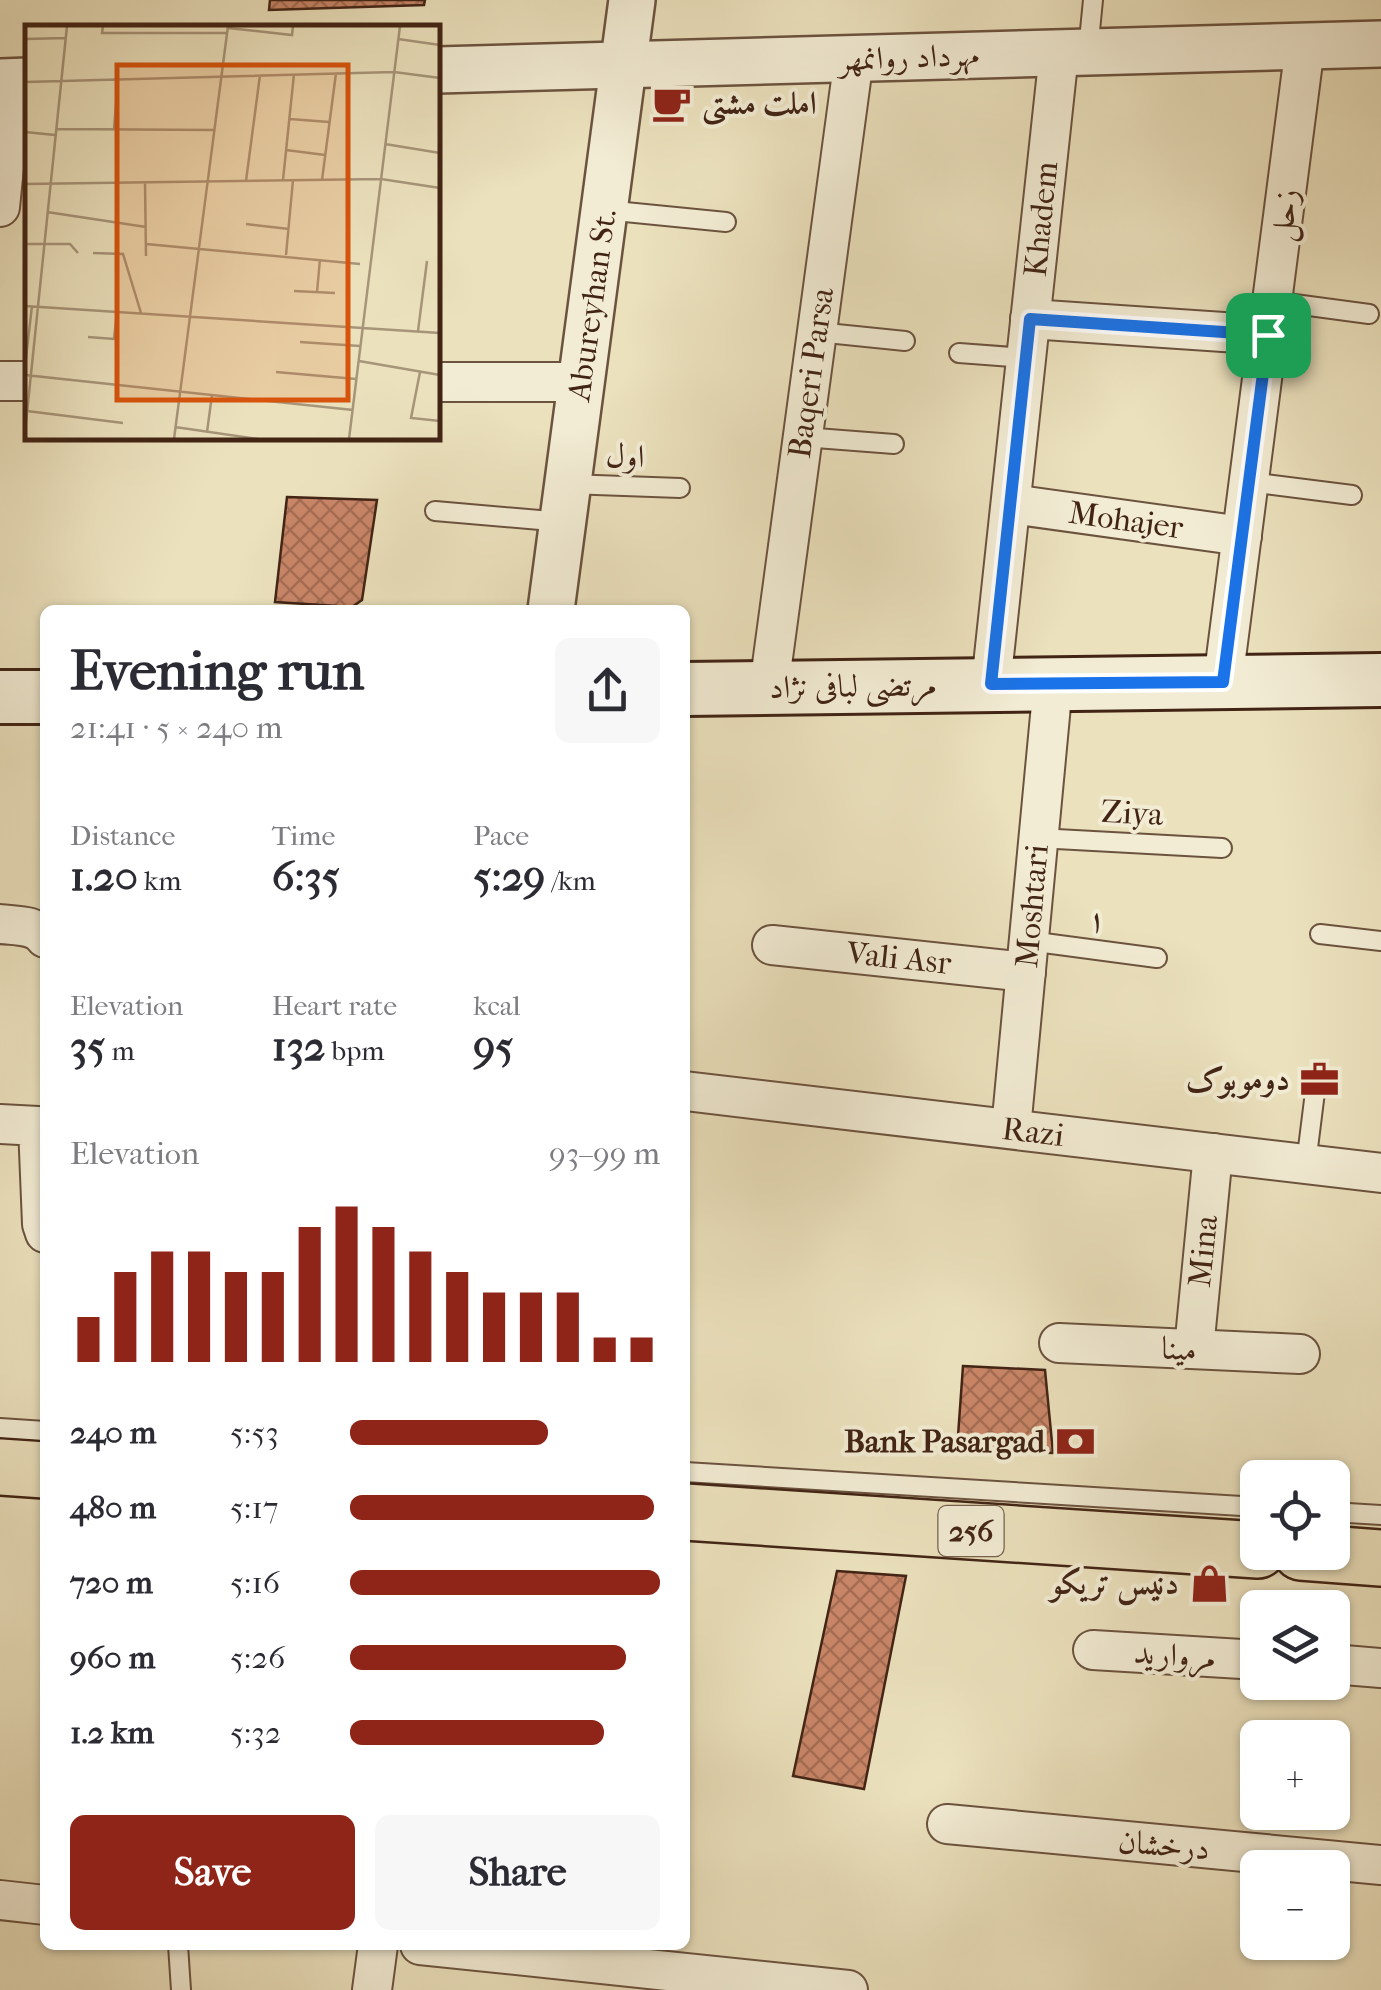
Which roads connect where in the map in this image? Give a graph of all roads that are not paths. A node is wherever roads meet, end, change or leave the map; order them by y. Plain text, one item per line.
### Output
1 (632, 0) edge
2 (1092, 0) edge
3 (1381, 44) edge
4 (1306, 46) junction
5 (1074, 52) junction
6 (854, 58) junction
7 (624, 66) junction
8 (440, 70) edge
9 (13, 81) edge
10 (0, 207) edge
11 (604, 210) junction
12 (726, 222) dead end
13 (1369, 314) dead end
14 (1270, 318) junction
15 (1030, 319) junction
16 (817, 332) junction
17 (904, 342) dead end
18 (959, 354) dead end
19 (1026, 358) junction
20 (440, 382) edge
21 (582, 382) junction
22 (803, 437) junction
23 (894, 444) dead end
24 (1249, 482) junction
25 (680, 488) dead end
26 (1352, 495) dead end
27 (565, 503) junction
28 (1010, 504) junction
29 (435, 512) dead end
30 (1242, 536) junction
31 (552, 605) edge
32 (1381, 680) edge
33 (1223, 682) junction
34 (991, 684) junction
35 (1053, 684) junction
36 (770, 688) junction
37 (690, 689) edge
38 (0, 697) edge
39 (40, 697) edge
40 (1038, 838) junction
41 (1222, 848) dead end
42 (0, 924) edge
43 (40, 932) edge
44 (1320, 934) dead end
45 (1381, 941) edge
46 (772, 945) dead end
47 (1027, 956) junction
48 (1157, 958) dead end
49 (1317, 1076) dead end
50 (690, 1091) edge
51 (0, 1124) edge
52 (40, 1126) edge
53 (1011, 1129) junction
54 (1213, 1152) junction
55 (1306, 1164) junction
56 (1381, 1172) edge
57 (1059, 1344) dead end
58 (1194, 1350) junction
59 (1300, 1354) dead end
60 (0, 1428) edge
61 (40, 1431) edge
62 (1, 1467) edge
63 (40, 1470) edge
64 (690, 1472) edge
65 (0, 1480) edge
66 (1240, 1506) edge
67 (690, 1512) edge
68 (1350, 1513) edge
69 (1381, 1514) edge
70 (1240, 1549) edge
71 (1350, 1556) edge
72 (1381, 1558) edge
73 (1094, 1650) dead end
74 (1240, 1659) edge
75 (1350, 1665) edge
76 (1381, 1668) edge
77 (947, 1824) dead end
78 (1381, 1866) edge
79 (0, 1900) edge
80 (40, 1904) edge
81 (178, 1950) edge
82 (377, 1950) edge
83 (445, 1950) edge
84 (568, 1975) edge
85 (181, 1990) edge
86 (372, 1990) edge
87 (848, 1990) edge

1 - 7 street, Abureyhan St.
2 - 5 lane
3 - 4 street, مهرداد روانمهر
4 - 5 street, مهرداد روانمهر
4 - 14 street, زحل
5 - 6 street, مهرداد روانمهر
5 - 15 street, Khadem
6 - 7 street, مهرداد روانمهر
6 - 16 street, Baqeri Parsa
7 - 8 street, مهرداد روانمهر
7 - 11 street, Abureyhan St.
9 - 10 street
11 - 12 lane
11 - 21 street, Abureyhan St.
13 - 14 lane
14 - 15 street
14 - 24 street, زحل
15 - 19 street, Khadem
16 - 17 lane
16 - 22 street, Baqeri Parsa
18 - 19 lane
19 - 28 street, Khadem
20 - 21 street
21 - 27 street, Abureyhan St.
22 - 23 lane
22 - 36 street, Baqeri Parsa
24 - 26 lane
24 - 30 street, زحل
25 - 27 lane, اول
27 - 29 lane, اول
27 - 31 street, Abureyhan St.
28 - 30 street, Mohajer
28 - 34 street, Khadem
30 - 33 street, زحل
32 - 33 main road, مرتضی لبافی نژاد
33 - 35 main road, مرتضی لبافی نژاد
34 - 35 main road, مرتضی لبافی نژاد
34 - 36 main road, مرتضی لبافی نژاد
35 - 40 street, Moshtari
36 - 37 main road, مرتضی لبافی نژاد
38 - 39 main road
40 - 41 lane, Ziya
40 - 47 street, Moshtari
42 - 43 street
44 - 45 lane
46 - 47 street, Vali Asr
47 - 48 lane, ۱
47 - 53 street, Moshtari
49 - 55 lane
50 - 53 street, Razi
51 - 52 street
53 - 54 street, Razi
54 - 55 street, Razi
54 - 58 street, Mina
55 - 56 street, Razi
57 - 58 street, مینا
58 - 59 street, مینا
60 - 61 lane
62 - 63 main road
62 - 65 street
64 - 66 lane
67 - 70 main road, 256
68 - 69 lane
71 - 72 main road
73 - 74 street, مروارید
75 - 76 street
77 - 78 street, درخشان
79 - 80 street
81 - 85 lane
82 - 86 street
83 - 84 street
84 - 87 street

